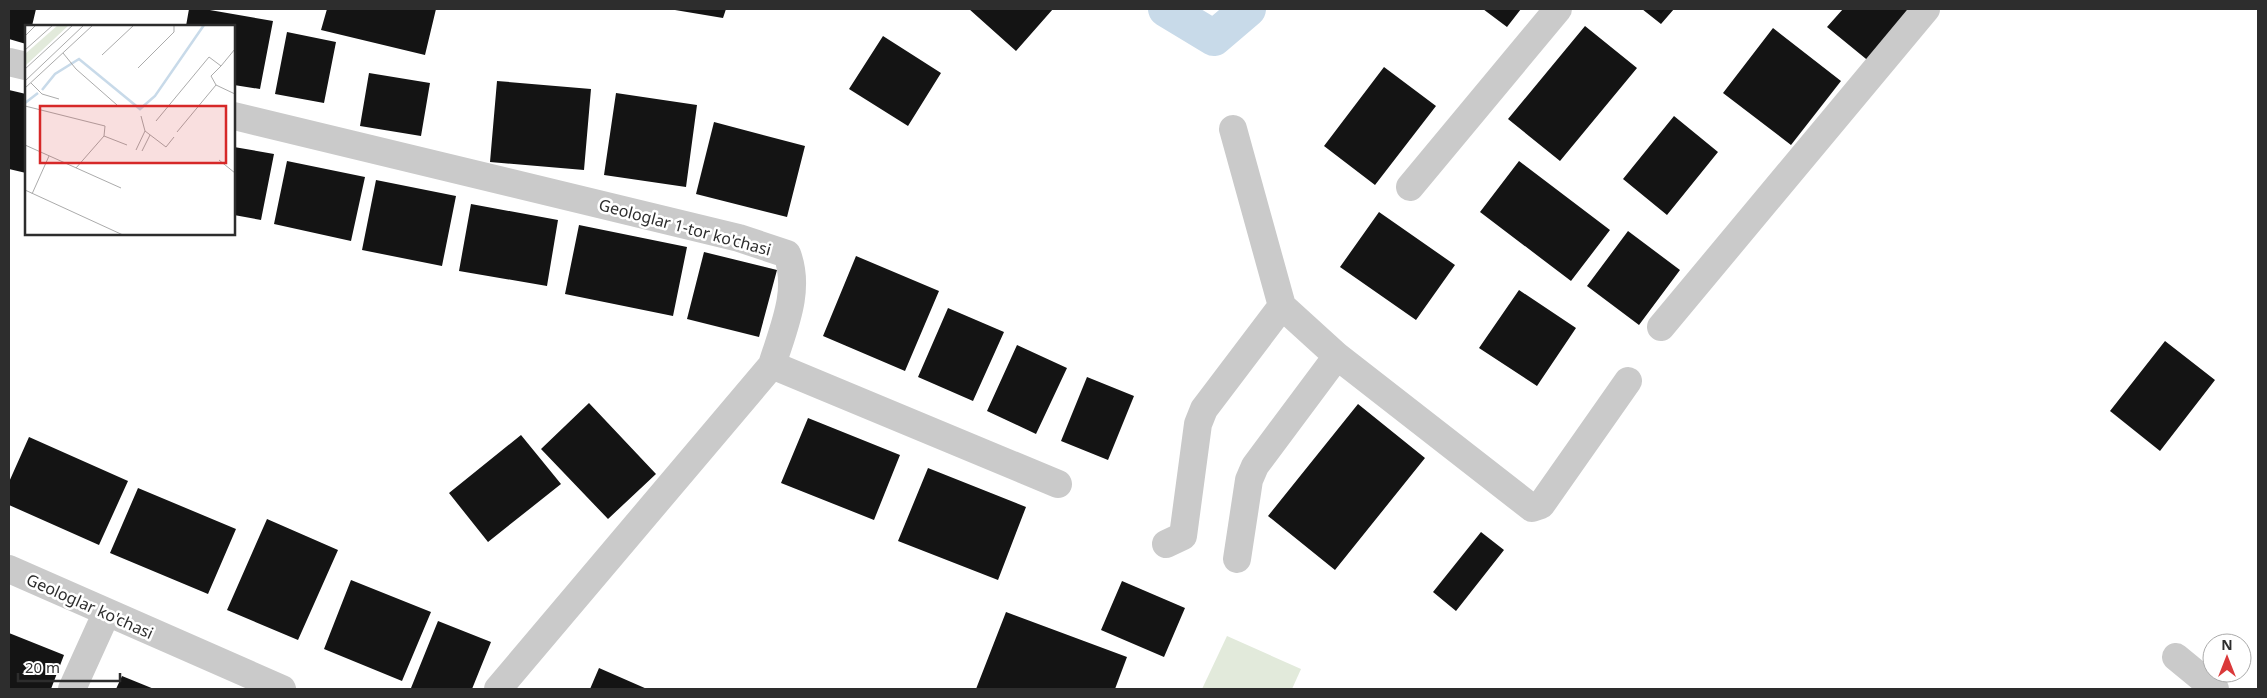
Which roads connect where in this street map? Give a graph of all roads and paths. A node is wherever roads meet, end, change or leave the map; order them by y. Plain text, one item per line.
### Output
1 (1558, 9) edge
2 (1926, 9) edge
3 (9, 62) edge
4 (25, 66) edge
5 (235, 116) edge
6 (1233, 129) dead end
7 (1410, 187) dead end
8 (1282, 306) junction
9 (1661, 327) dead end
10 (1337, 356) junction
11 (772, 365) junction
12 (1628, 381) dead end
13 (1058, 484) dead end
14 (1166, 544) dead end
15 (1237, 559) dead end
16 (9, 569) edge
17 (106, 614) junction
18 (2176, 657) dead end
19 (72, 689) edge
20 (282, 689) edge
21 (498, 689) edge
22 (2214, 689) edge

1 - 7 street
2 - 9 street
3 - 4 street
5 - 11 street, Geologlar 1-tor ko'chasi
6 - 8 street
8 - 10 street
8 - 14 street
10 - 12 street
10 - 15 street
11 - 13 street
11 - 21 street, Geologlar 1-tor ko'chasi
16 - 17 street, Geologlar ko'chasi
17 - 19 street
17 - 20 street, Geologlar ko'chasi
18 - 22 street

